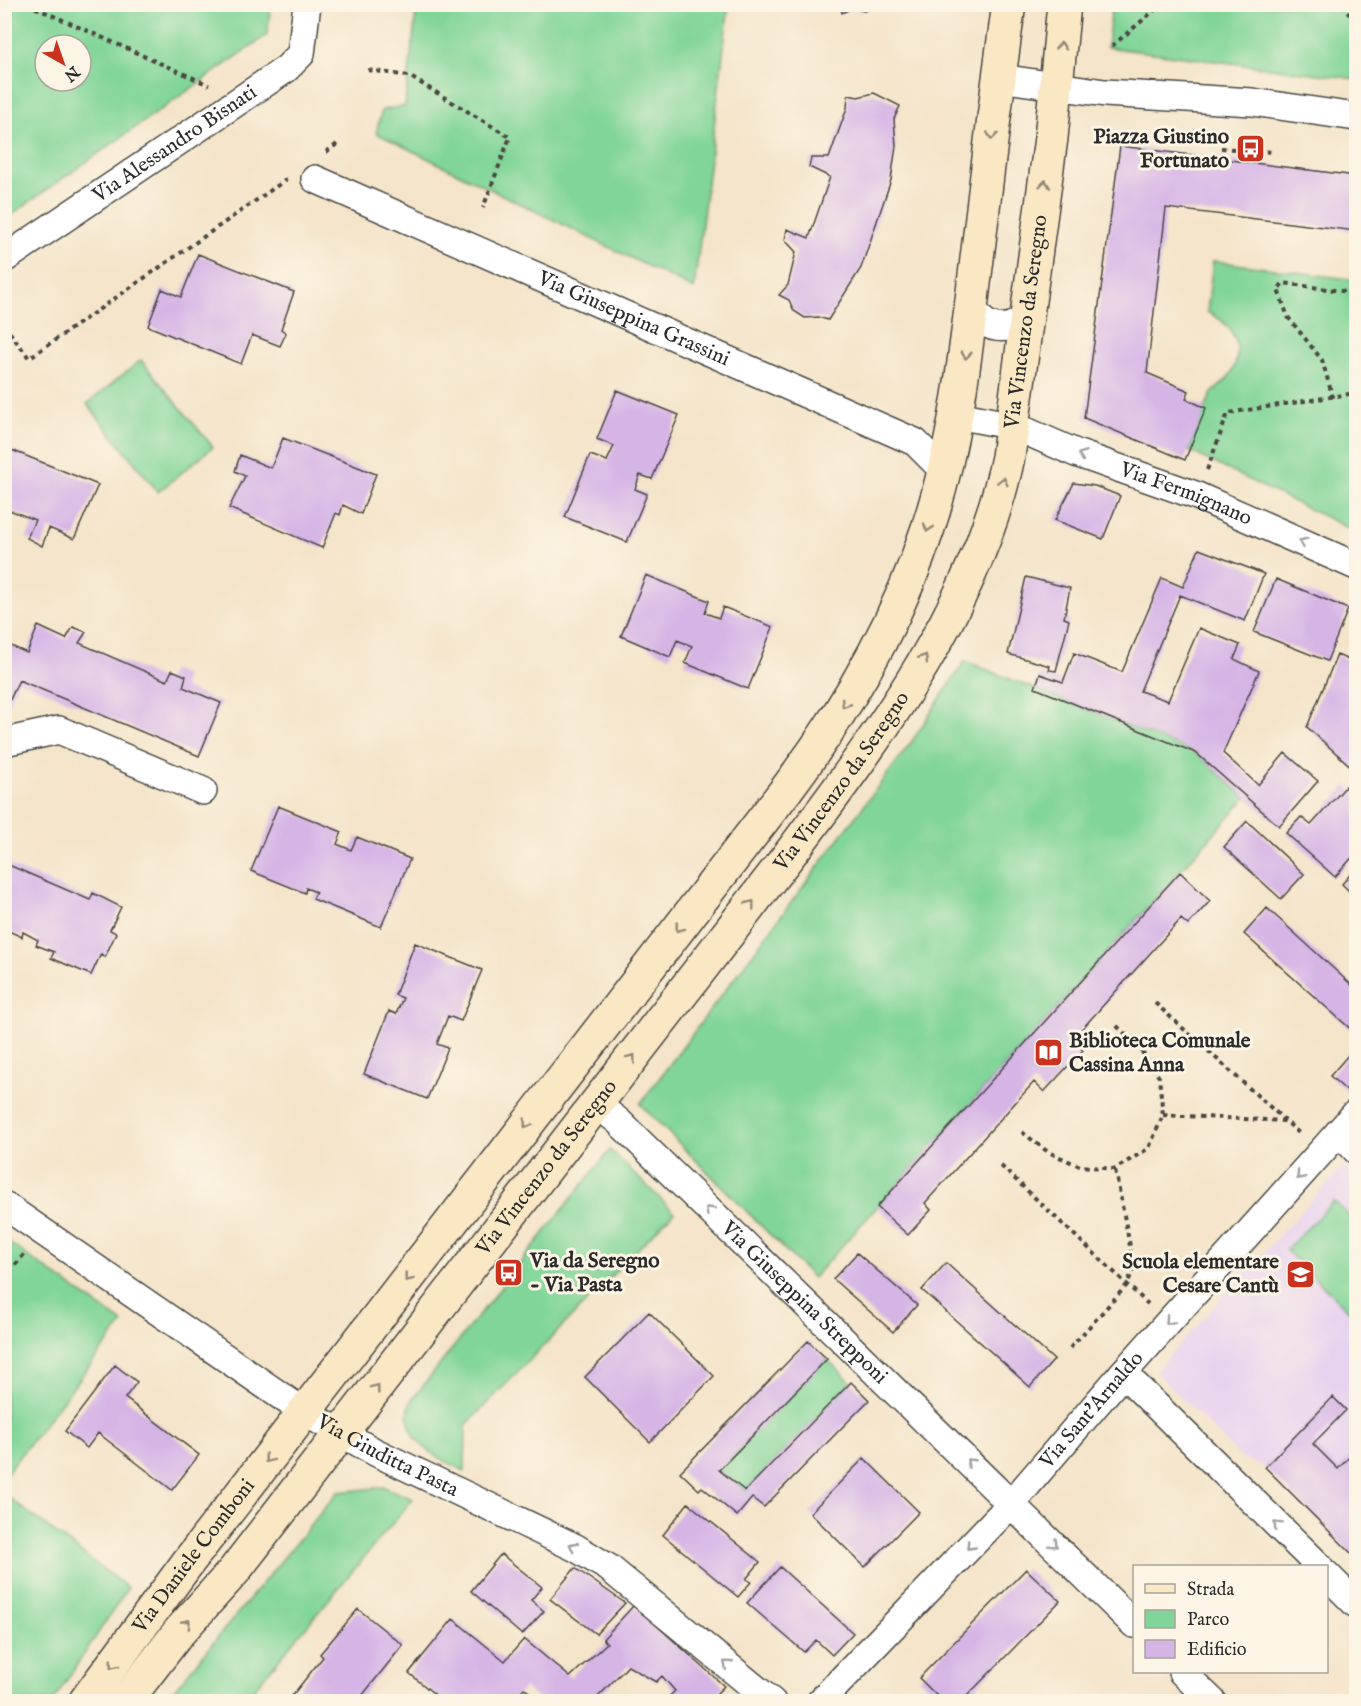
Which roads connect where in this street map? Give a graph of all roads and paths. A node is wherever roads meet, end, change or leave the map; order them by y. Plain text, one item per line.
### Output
1 (27, 4) edge
2 (307, 4) edge
3 (1009, 4) edge
4 (1064, 4) edge
5 (1162, 4) edge
6 (1342, 4) edge
7 (1356, 24) edge
8 (1112, 46) dead end
9 (368, 70) dead end
10 (999, 78) junction
11 (209, 85) dead end
12 (1057, 87) junction
13 (1356, 117) edge
14 (340, 142) dead end
15 (1221, 148) dead end
16 (1273, 152) dead end
17 (309, 170) junction
18 (483, 208) dead end
19 (4, 259) edge
20 (1356, 293) edge
21 (973, 297) junction
22 (1030, 305) junction
23 (4, 325) edge
24 (1356, 393) edge
25 (1333, 398) junction
26 (957, 415) junction
27 (1014, 426) junction
28 (945, 472) junction
29 (1205, 476) dead end
30 (1356, 566) edge
31 (4, 742) edge
32 (203, 791) dead end
33 (1155, 1003) dead end
34 (1114, 1024) dead end
35 (596, 1104) junction
36 (1163, 1115) junction
37 (1286, 1121) junction
38 (1022, 1132) dead end
39 (1351, 1132) edge
40 (1321, 1152) junction
41 (1001, 1166) dead end
42 (1115, 1169) junction
43 (4, 1204) edge
44 (1127, 1285) junction
45 (1168, 1322) junction
46 (1070, 1348) dead end
47 (1123, 1373) junction
48 (304, 1412) junction
49 (340, 1434) junction
50 (1011, 1504) junction
51 (1318, 1565) edge
52 (1328, 1576) edge
53 (1356, 1604) edge
54 (1133, 1623) edge
55 (1184, 1673) edge
56 (85, 1701) edge
57 (125, 1701) edge
58 (772, 1701) edge
59 (820, 1701) edge
60 (1213, 1701) edge

1 - 11 path
2 - 19 street, Via Alessandro Bisnati
3 - 10 main road, Via Vincenzo da Seregno
12 -> 4 main road, Via Vincenzo da Seregno
5 - 8 path
6 - 7 path
9 - 18 path
10 - 12 street
10 -> 21 main road, Via Vincenzo da Seregno
12 - 13 street
22 -> 12 main road, Via Vincenzo da Seregno
14 - 17 path
15 - 16 path
17 - 23 path
17 - 28 street, Via Giuseppina Grassini
20 - 25 path
21 - 22 street
21 -> 26 main road, Via Vincenzo da Seregno
22 - 27 main road, Via Vincenzo da Seregno
24 - 25 path
25 - 29 path
26 - 27 street, Via Fermignano
26 - 28 main road, Via Vincenzo da Seregno
30 -> 27 street, Via Fermignano
35 -> 27 main road, Via Vincenzo da Seregno
28 -> 48 main road, Via Vincenzo da Seregno
31 - 32 street
33 - 37 path
34 - 36 path
49 -> 35 main road, Via Vincenzo da Seregno
50 -> 35 street, Via Giuseppina Strepponi
36 - 37 path
36 - 42 path
37 - 40 path
38 - 42 path
39 - 40 street, Via Sant'Arnaldo
40 -> 45 street, Via Sant'Arnaldo
41 - 44 path
42 - 44 path
43 - 48 street, Via Giuditta Pasta
44 - 45 path
44 - 46 path
45 - 47 street, Via Sant'Arnaldo
47 - 50 street, Via Sant'Arnaldo
51 -> 47 street
48 - 49 street, Via Giuditta Pasta
48 -> 56 main road, Via Daniele Comboni
57 -> 49 main road, Via Daniele Comboni
58 -> 49 street, Via Giuditta Pasta
50 -> 54 street, Via Giuseppina Strepponi
50 -> 59 street, Via Sant'Arnaldo
52 - 53 street
55 - 60 street

